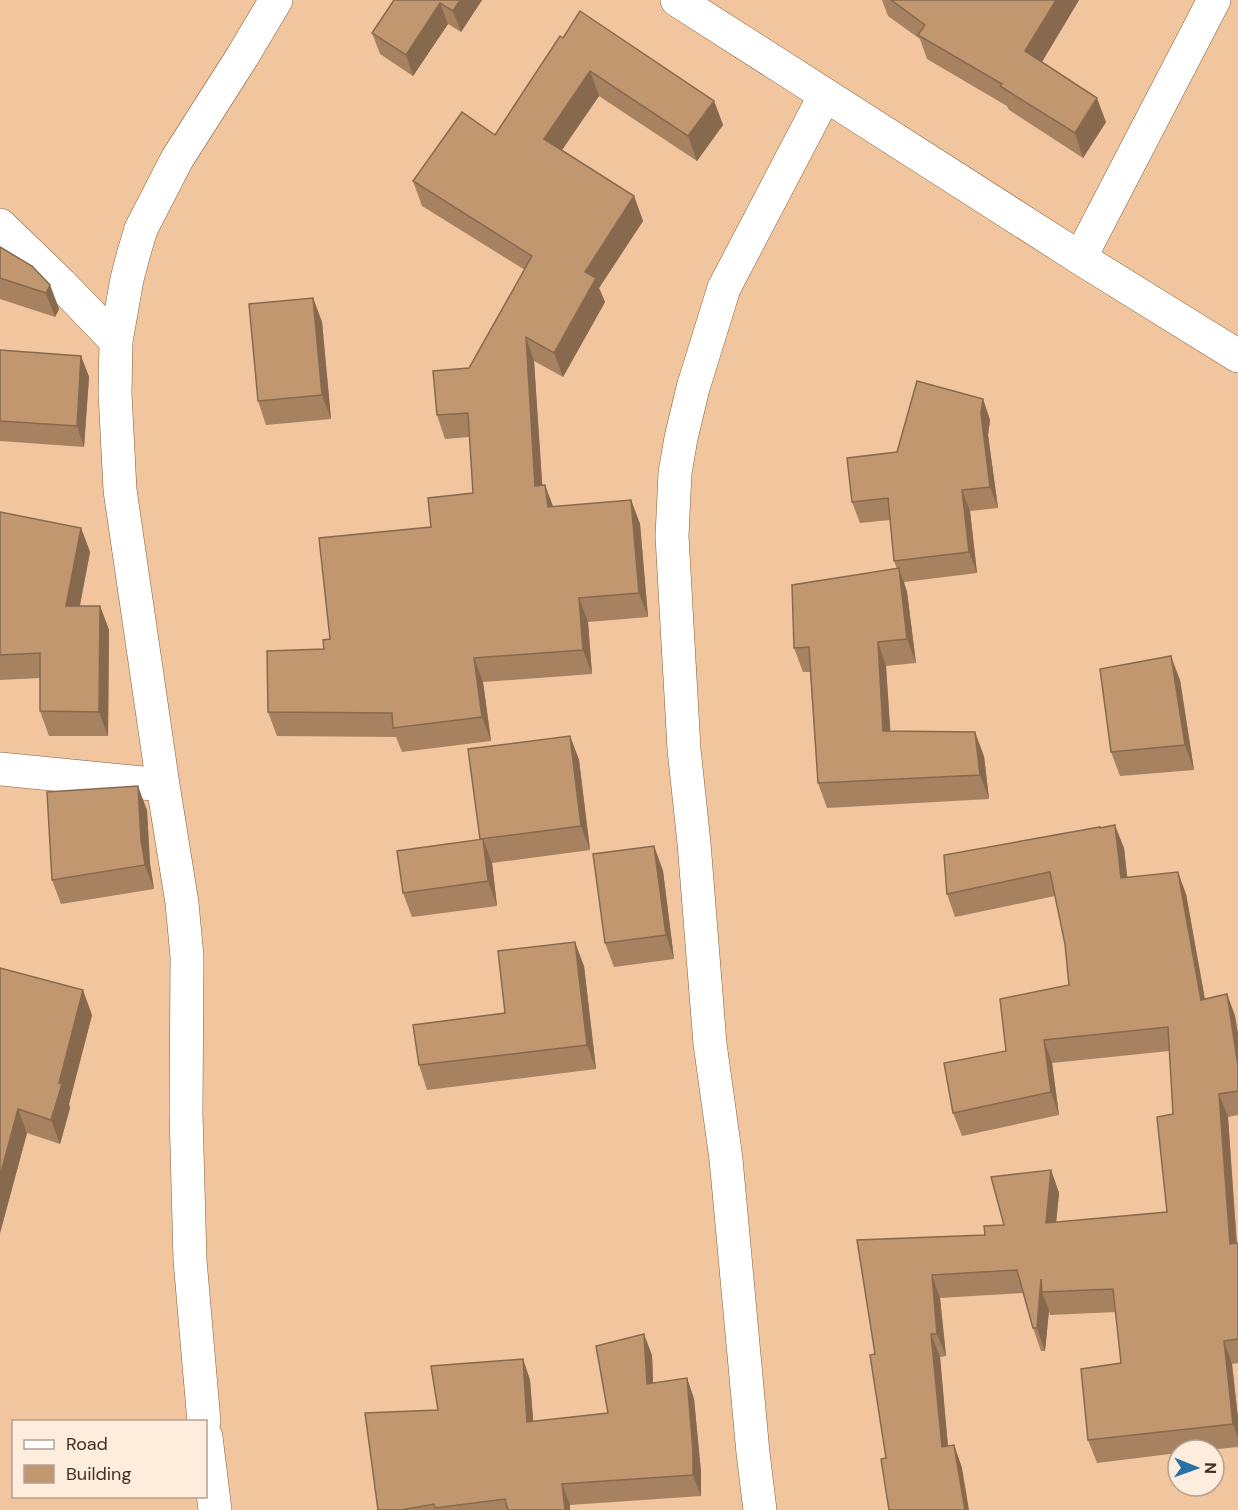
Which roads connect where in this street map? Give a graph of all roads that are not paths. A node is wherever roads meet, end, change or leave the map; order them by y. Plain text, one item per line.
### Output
1 (276, 0) edge
2 (677, 0) edge
3 (1215, 0) edge
4 (825, 94) junction
5 (0, 225) edge
6 (1080, 258) junction
7 (117, 341) junction
8 (1238, 356) edge
9 (0, 769) edge
10 (163, 785) junction
11 (204, 1420) edge
12 (207, 1445) edge
13 (215, 1510) edge
14 (760, 1510) edge

1 - 7 street
2 - 4 street
3 - 6 street
4 - 6 street
4 - 14 street
5 - 7 street
6 - 8 street
7 - 10 street
9 - 10 street
10 - 11 street
12 - 13 street

